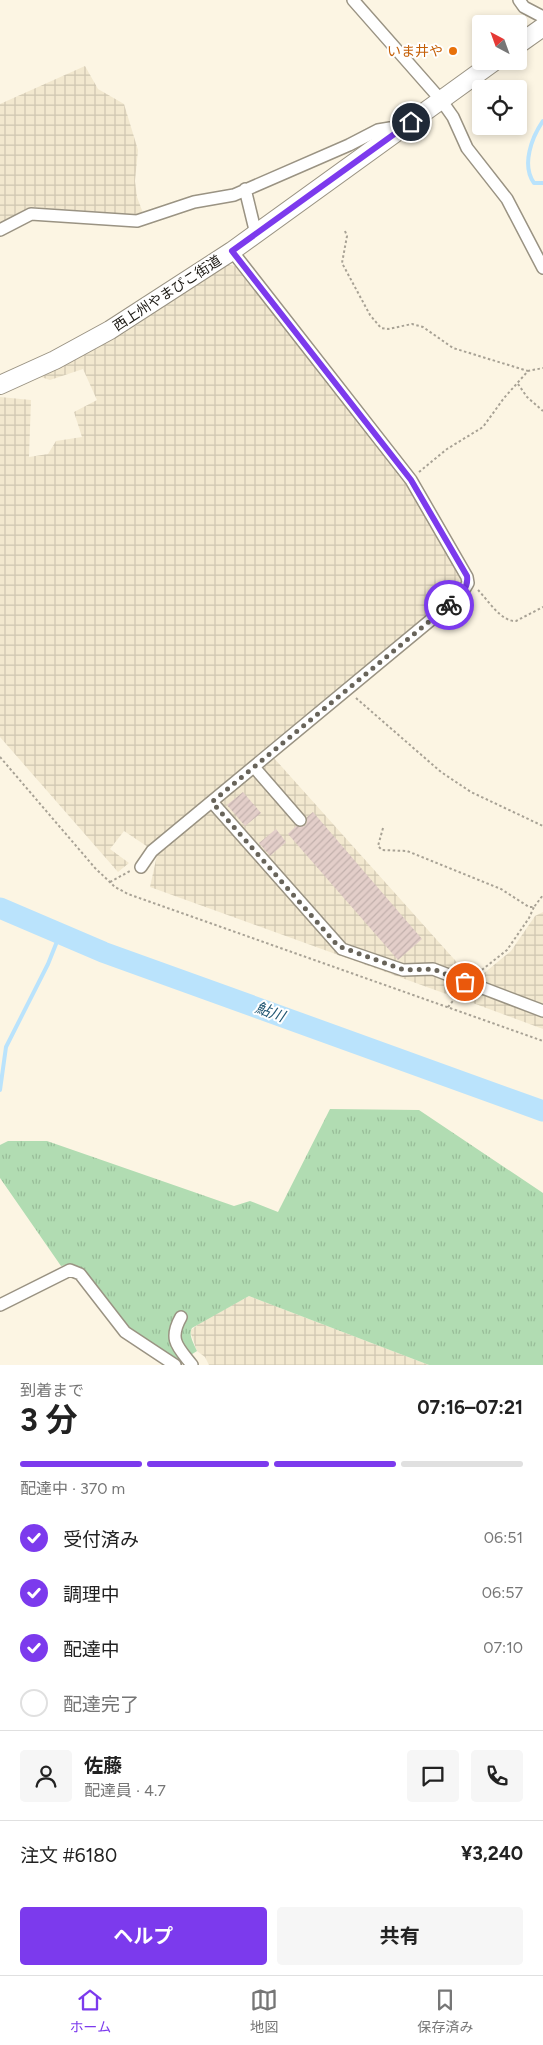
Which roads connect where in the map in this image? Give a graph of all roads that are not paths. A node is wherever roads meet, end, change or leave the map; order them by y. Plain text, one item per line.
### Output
1 (353, 0) edge
2 (519, 0) edge
3 (543, 17) edge
4 (543, 27) edge
5 (528, 38) edge
6 (483, 70) edge
7 (441, 100) junction
8 (396, 132) junction
9 (245, 189) junction
10 (0, 230) edge
11 (256, 234) junction
12 (232, 251) junction
13 (542, 262) edge
14 (0, 385) edge
15 (254, 767) junction
16 (212, 802) junction
17 (300, 820) dead end
18 (141, 867) road end
19 (543, 1011) edge
20 (0, 1305) edge
21 (181, 1317) dead end
22 (175, 1365) edge
23 (192, 1365) edge

1 - 7 street
2 - 3 street
4 - 5 highway
6 - 7 highway, 西上州やまびこ街道
7 - 8 highway, 西上州やまびこ街道
7 - 13 street
8 - 9 street
8 - 11 highway, 西上州やまびこ街道
9 - 10 street
9 - 11 street
11 - 12 highway, 西上州やまびこ街道
12 - 14 highway, 西上州やまびこ街道
12 - 15 street
15 - 16 street
15 - 17 street
16 - 18 street
16 - 19 street
20 - 22 street
21 - 23 street

